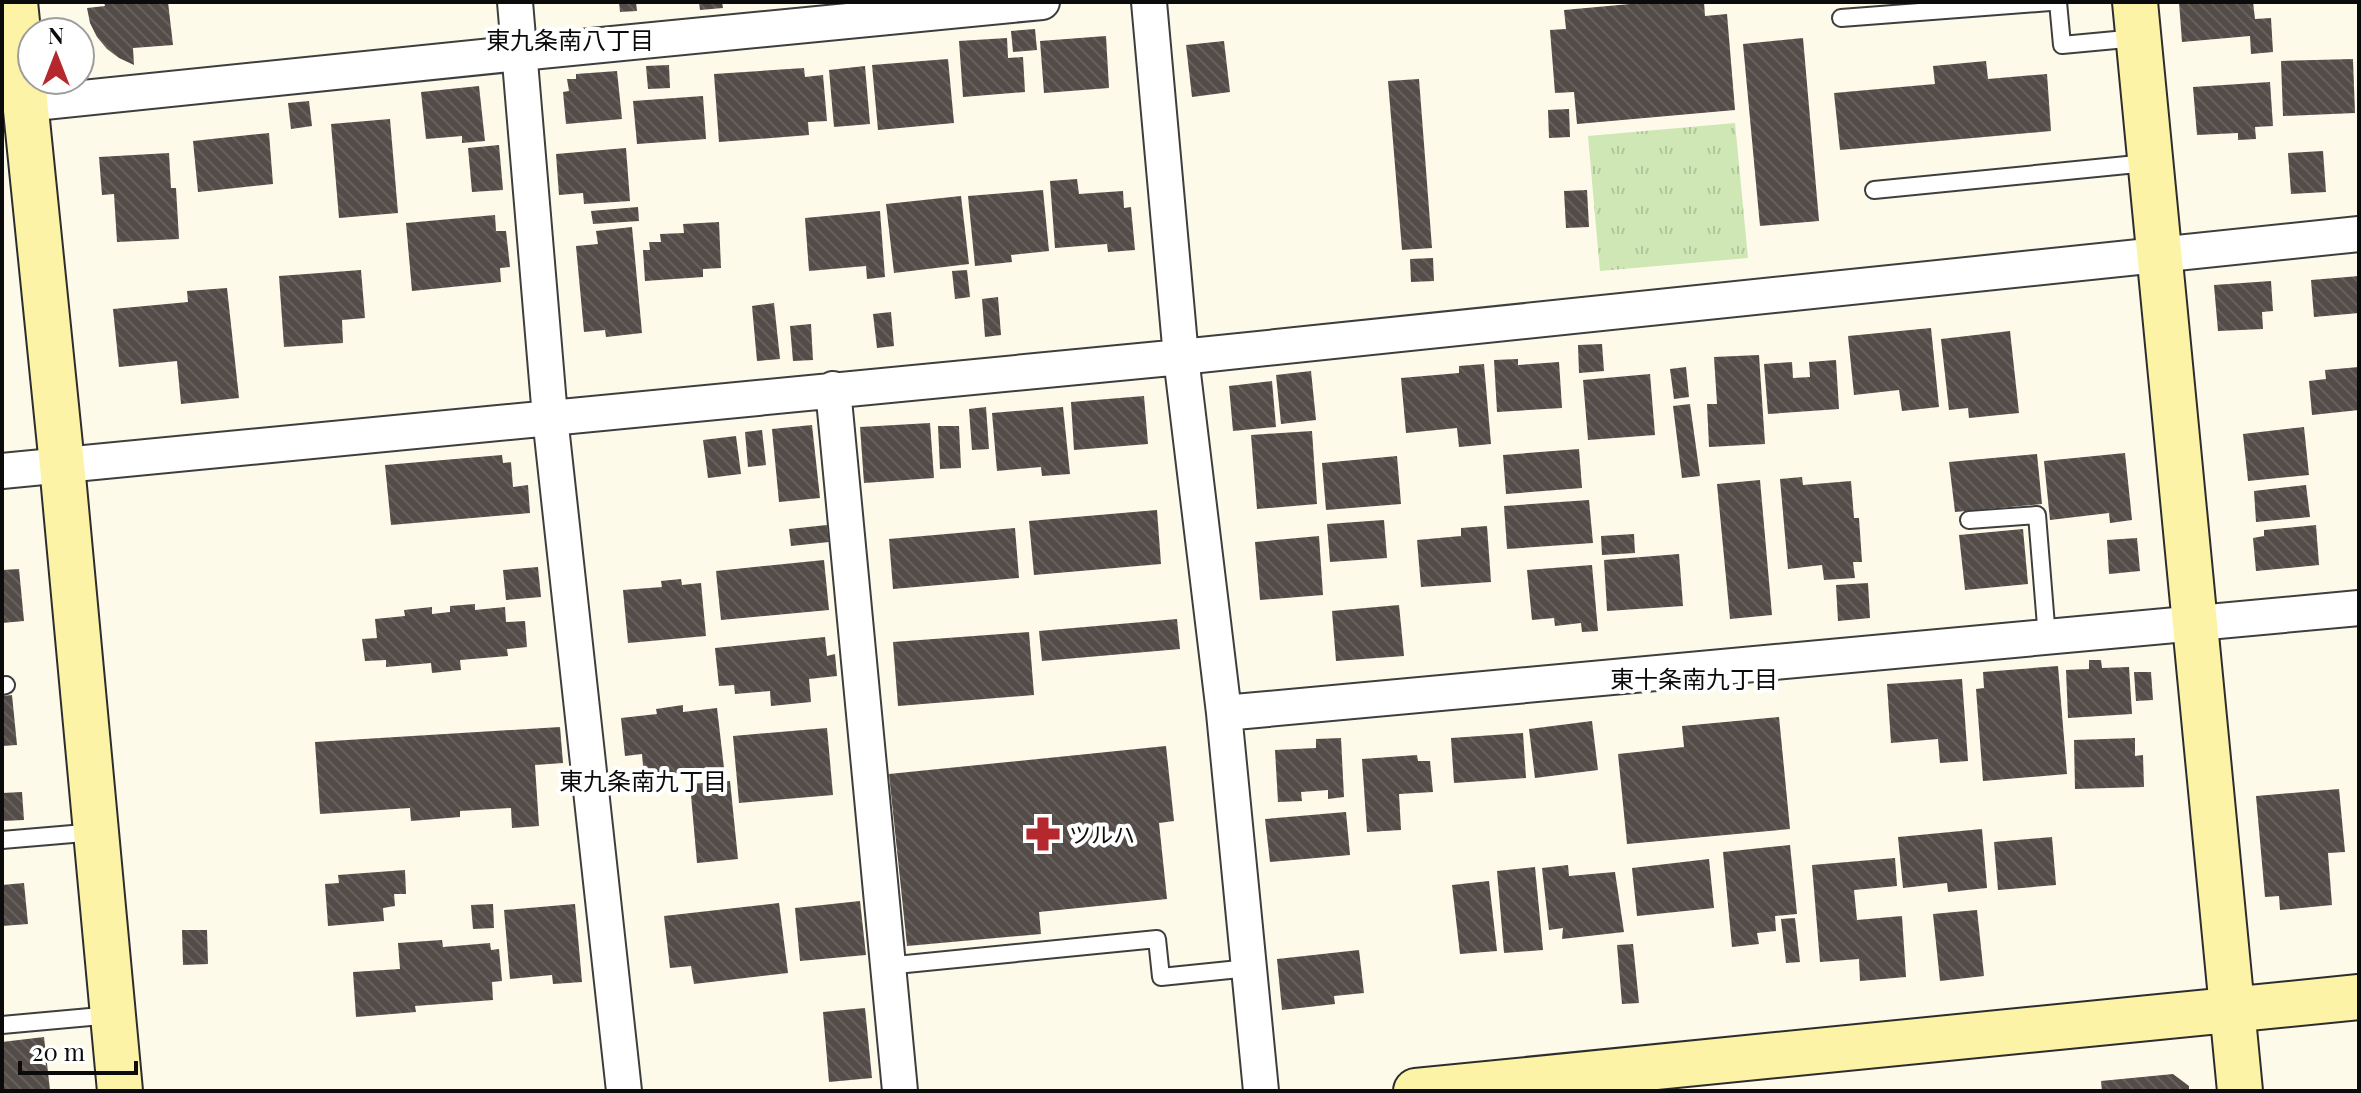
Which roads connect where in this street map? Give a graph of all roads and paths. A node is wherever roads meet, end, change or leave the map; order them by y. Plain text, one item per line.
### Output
1 (15, 2) edge
2 (515, 2) edge
3 (1042, 2) edge
4 (1149, 2) edge
5 (2050, 2) edge
6 (2058, 2) edge
7 (1841, 18) dead end
8 (2137, 20) edge
9 (520, 53) junction
10 (25, 104) junction
11 (2151, 162) junction
12 (1874, 190) dead end
13 (2359, 234) edge
14 (2160, 255) junction
15 (1181, 357) junction
16 (833, 389) junction
17 (550, 417) junction
18 (62, 465) junction
19 (2, 471) edge
20 (1969, 520) dead end
21 (2359, 608) edge
22 (2195, 624) junction
23 (2047, 638) junction
24 (1224, 713) junction
25 (96, 832) junction
26 (2, 840) edge
27 (886, 966) junction
28 (1249, 968) junction
29 (2359, 997) edge
30 (2232, 1010) junction
31 (113, 1015) junction
32 (2, 1025) edge
33 (120, 1091) edge
34 (624, 1091) edge
35 (900, 1091) edge
36 (1261, 1091) edge
37 (1416, 1091) edge
38 (2240, 1091) edge

1 - 10 street
2 - 9 street
3 - 9 street
4 - 15 street
5 - 7 lane
6 - 8 lane
8 - 11 street
9 - 10 street
9 - 17 street
10 - 18 street
11 - 12 lane
11 - 14 street
13 - 14 street
14 - 15 street
14 - 22 street
15 - 16 street
15 - 24 street
16 - 17 street
16 - 27 street
17 - 18 street
17 - 34 street
18 - 19 street
18 - 25 street
20 - 23 lane
21 - 22 street
22 - 23 street
22 - 30 street
23 - 24 street
24 - 28 street
25 - 26 lane
25 - 31 street
27 - 28 lane
27 - 35 street
28 - 36 street
29 - 30 street
30 - 37 street
30 - 38 street
31 - 32 lane
31 - 33 street

